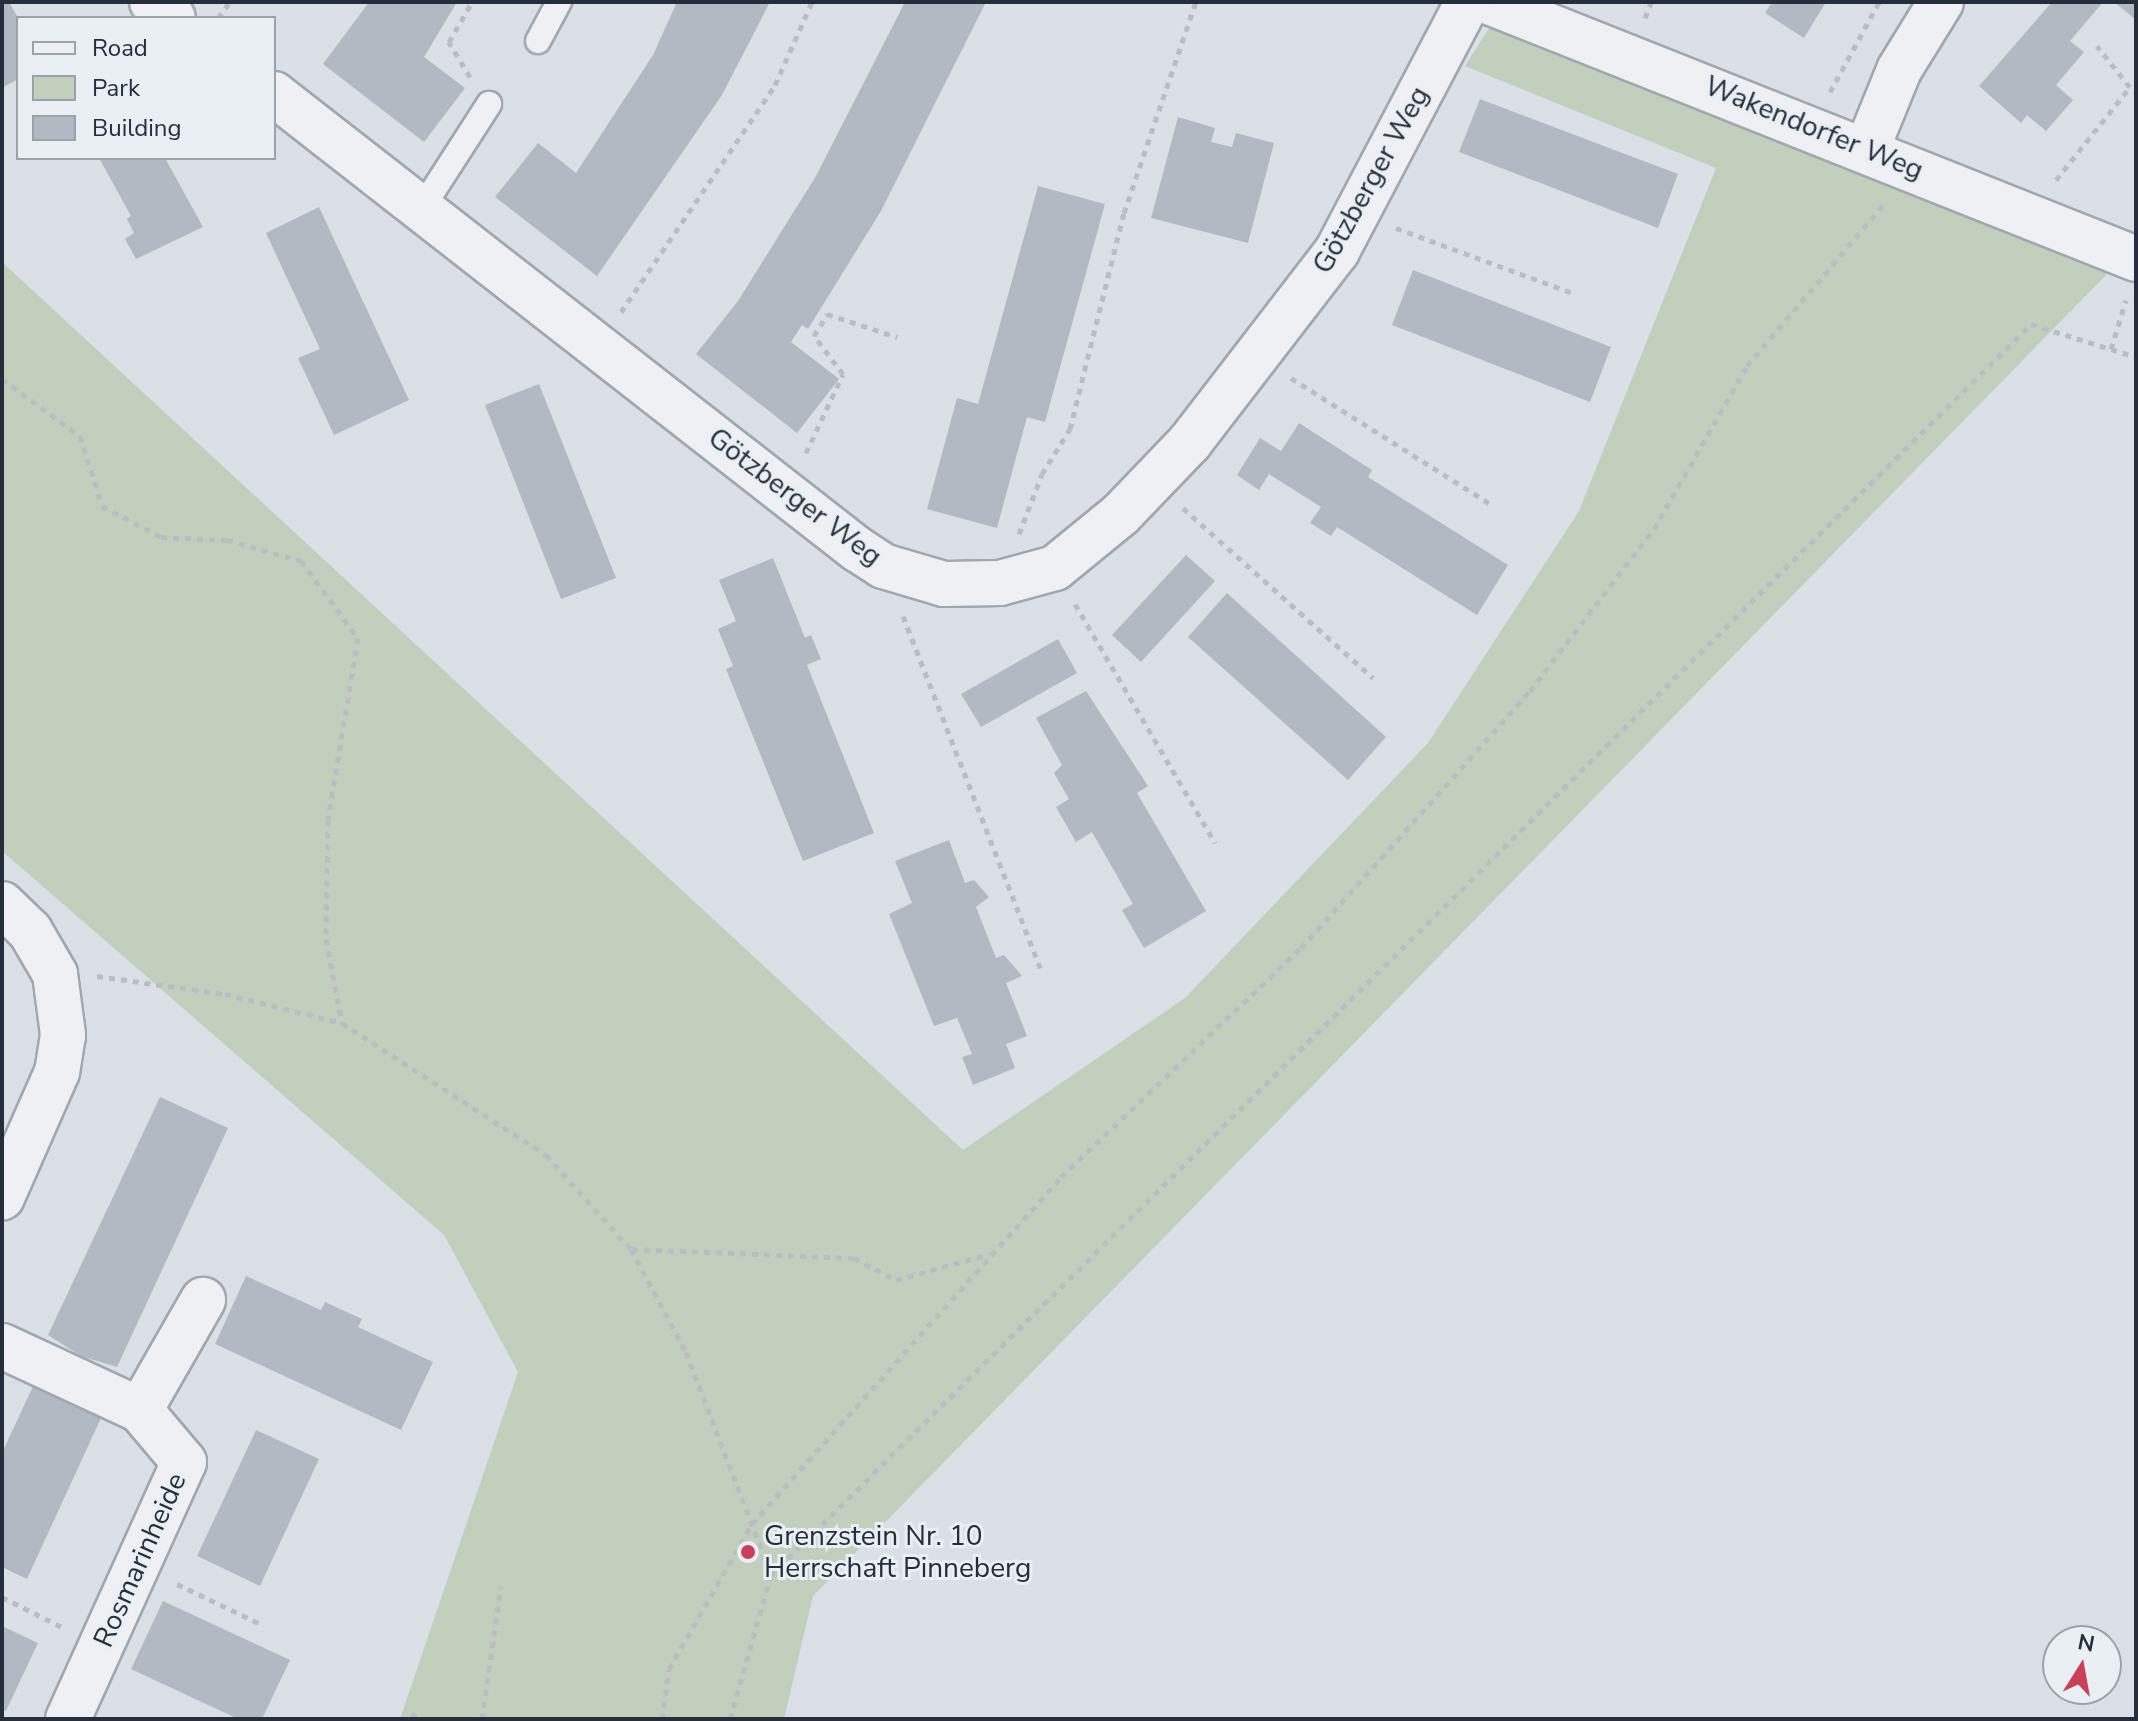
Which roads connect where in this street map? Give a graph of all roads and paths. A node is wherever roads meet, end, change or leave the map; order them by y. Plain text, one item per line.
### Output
1 (152, 2) edge
2 (472, 2) edge
3 (559, 2) edge
4 (812, 2) edge
5 (1196, 2) edge
6 (1468, 2) edge
7 (1489, 2) edge
8 (1879, 2) edge
9 (1941, 2) edge
10 (170, 16) edge
11 (538, 41) dead end
12 (2097, 46) dead end
13 (474, 84) dead end
14 (276, 96) edge
15 (489, 104) dead end
16 (1814, 128) junction
17 (1867, 149) junction
18 (1914, 168) junction
19 (422, 208) junction
20 (1357, 213) junction
21 (2028, 215) junction
22 (2132, 277) edge
23 (1573, 293) dead end
24 (897, 337) dead end
25 (598, 346) junction
26 (2111, 349) junction
27 (1256, 356) junction
28 (2136, 357) edge
29 (2, 379) edge
30 (1152, 481) junction
31 (786, 494) junction
32 (1492, 505) dead end
33 (883, 566) junction
34 (1055, 568) junction
35 (1000, 583) junction
36 (1373, 678) dead end
37 (1215, 843) dead end
38 (2, 904) edge
39 (1040, 968) dead end
40 (55, 974) junction
41 (342, 1023) junction
42 (2, 1197) edge
43 (631, 1249) junction
44 (991, 1254) junction
45 (203, 1300) dead end
46 (2, 1346) edge
47 (140, 1410) junction
48 (752, 1524) junction
49 (140, 1567) junction
50 (771, 1575) junction
51 (501, 1586) dead end
52 (2, 1597) edge
53 (263, 1625) dead end
54 (101, 1647) junction
55 (411, 1714) dead end
56 (68, 1719) edge
57 (424, 1719) edge
58 (482, 1719) edge
59 (662, 1719) edge
60 (730, 1719) edge

1 - 10 street
2 - 13 path
3 - 11 lane
4 - 25 path
5 - 35 path
6 - 20 street, Götzberger Weg
7 - 16 street, Wakendorfer Weg
8 - 16 path
9 - 17 street
12 - 21 path
14 - 19 street, Götzberger Weg
15 - 19 lane
16 - 17 street, Wakendorfer Weg
17 - 18 street, Wakendorfer Weg
18 - 21 street, Wakendorfer Weg
18 - 44 path
19 - 25 street, Götzberger Weg
20 - 23 path
20 - 27 street, Götzberger Weg
21 - 22 street, Wakendorfer Weg
22 - 26 path
24 - 31 path
25 - 31 street, Götzberger Weg
26 - 28 path
26 - 50 path
27 - 30 street, Götzberger Weg
27 - 32 path
29 - 41 path
30 - 34 street, Götzberger Weg
30 - 36 path
31 - 33 street, Götzberger Weg
33 - 35 street, Götzberger Weg
33 - 39 path
34 - 35 street, Götzberger Weg
34 - 37 path
38 - 40 street
40 - 41 path
40 - 42 street
41 - 43 path
43 - 44 path
43 - 48 path
44 - 48 path
45 - 47 street
46 - 47 street, Rosmarinheide
47 - 49 street, Rosmarinheide
48 - 50 path
48 - 59 path
49 - 53 path
49 - 54 street, Rosmarinheide
50 - 60 path
51 - 58 path
52 - 54 path
54 - 56 street, Rosmarinheide
55 - 57 path

